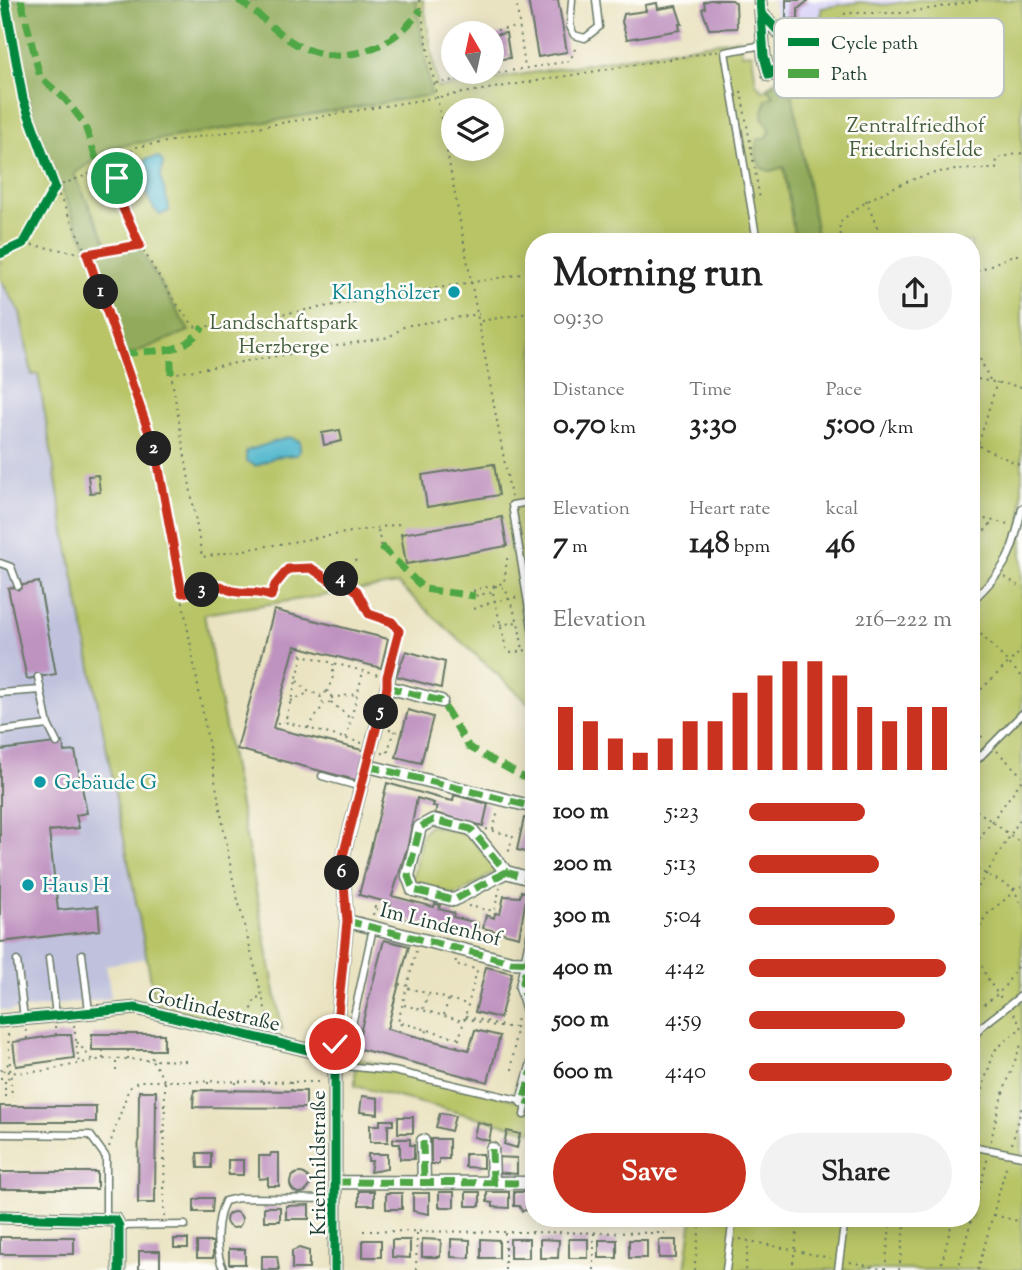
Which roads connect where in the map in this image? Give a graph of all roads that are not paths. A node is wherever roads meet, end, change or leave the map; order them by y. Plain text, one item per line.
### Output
1 (572, 0) edge
2 (596, 0) edge
3 (760, 0) edge
4 (763, 15) junction
5 (774, 27) edge
6 (763, 45) junction
7 (774, 70) edge
8 (755, 233) edge
9 (525, 503) edge
10 (1022, 508) edge
11 (0, 563) edge
12 (18, 586) dead end
13 (525, 590) edge
14 (980, 593) edge
15 (393, 655) road end
16 (38, 677) dead end
17 (387, 682) junction
18 (41, 690) junction
19 (0, 693) edge
20 (441, 701) dead end
21 (1022, 714) edge
22 (48, 725) junction
23 (0, 731) edge
24 (57, 743) dead end
25 (980, 756) edge
26 (368, 766) junction
27 (322, 776) dead end
28 (362, 787) junction
29 (525, 805) edge
30 (505, 872) junction
31 (525, 878) edge
32 (347, 921) junction
33 (373, 926) junction
34 (82, 954) dead end
35 (49, 958) dead end
36 (17, 961) dead end
37 (525, 962) edge
38 (525, 978) edge
39 (1022, 995) edge
40 (525, 1006) edge
41 (89, 1011) junction
42 (55, 1019) junction
43 (25, 1023) junction
44 (352, 1025) dead end
45 (4, 1026) edge
46 (980, 1028) edge
47 (336, 1061) junction
48 (525, 1101) joint
49 (524, 1115) dead end
50 (0, 1134) edge
51 (423, 1141) dead end
52 (980, 1148) edge
53 (492, 1149) dead end
54 (1022, 1156) edge
55 (336, 1182) junction
56 (424, 1183) junction
57 (492, 1183) junction
58 (525, 1183) edge
59 (335, 1199) junction
60 (0, 1217) edge
61 (114, 1221) junction
62 (185, 1225) dead end
63 (732, 1227) edge
64 (844, 1227) edge
65 (119, 1270) edge
66 (225, 1270) edge
67 (335, 1270) edge
68 (726, 1270) edge
69 (838, 1270) edge

1 - 2 lane
3 - 4 street
4 - 5 street
4 - 6 street
6 - 7 street
6 - 8 lane
9 - 13 lane
10 - 14 lane
11 - 12 lane
15 - 17 street, Kriemhildstraße
16 - 18 lane
17 - 20 street
17 - 26 street, Kriemhildstraße
18 - 19 lane
18 - 22 lane
21 - 25 lane
22 - 23 lane
22 - 24 lane
26 - 28 street, Kriemhildstraße
26 - 29 street
27 - 28 lane
28 - 32 street, Kriemhildstraße
30 - 30 street, Im Lindenhof
30 - 31 street
32 - 33 street, Im Lindenhof
32 - 47 street, Kriemhildstraße
33 - 37 street, Im Lindenhof
33 - 44 lane
34 - 41 lane
35 - 42 lane
36 - 43 lane
38 - 40 street, Im Lindenhof
39 - 46 lane
41 - 42 street, Gotlindestraße
41 - 47 street, Gotlindestraße
42 - 43 street, Gotlindestraße
43 - 45 street, Gotlindestraße
47 - 48 lane
47 - 55 street, Kriemhildstraße
48 - 49 lane
50 - 61 lane
51 - 56 street
52 - 54 lane
53 - 57 street
55 - 56 street, Kriemhildstraße
55 - 59 street, Kriemhildstraße
56 - 57 street, Kriemhildstraße
57 - 58 street, Kriemhildstraße
59 - 66 lane, Kriemhildstraße
59 - 67 street, Kriemhildstraße
60 - 61 street
61 - 62 lane
61 - 65 street
63 - 68 lane
64 - 69 lane

